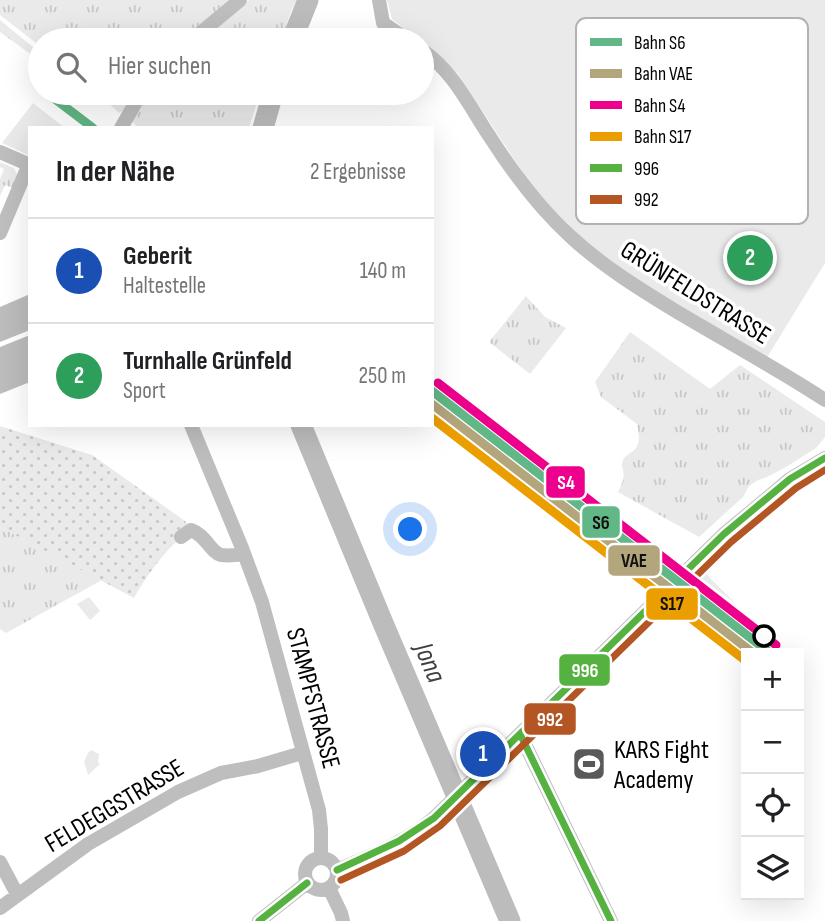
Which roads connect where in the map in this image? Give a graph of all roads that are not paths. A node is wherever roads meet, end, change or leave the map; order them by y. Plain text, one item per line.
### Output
1 (240, 0) edge
2 (379, 0) edge
3 (206, 28) edge
4 (390, 28) edge
5 (434, 60) edge
6 (134, 105) edge
7 (122, 126) edge
8 (0, 152) edge
9 (28, 165) edge
10 (28, 167) edge
11 (0, 233) edge
12 (825, 400) edge
13 (192, 427) edge
14 (825, 458) edge
15 (180, 537) dead end
16 (244, 554) junction
17 (520, 734) junction
18 (302, 753) junction
19 (321, 858) junction
20 (0, 862) edge
21 (337, 870) junction
22 (307, 883) junction
23 (329, 888) junction
24 (17, 894) junction
25 (0, 908) edge
26 (259, 921) edge
27 (343, 921) edge
28 (611, 921) edge

1 - 3 street
2 - 4 street
5 - 12 street, GRÜNFELDSTRASSE
6 - 7 street
8 - 9 street
10 - 11 street
13 - 16 street, STAMPFSTRASSE
14 - 17 street
15 - 16 street
16 - 18 street, STAMPFSTRASSE
17 - 21 street
17 - 28 street
18 - 19 street, STAMPFSTRASSE
18 - 24 street, FELDEGGSTRASSE
19 - 21 street
19 - 22 street
20 - 24 street
21 - 23 street
22 - 23 street
22 - 26 street
23 - 27 street
24 - 25 street, FELDEGGSTRASSE

